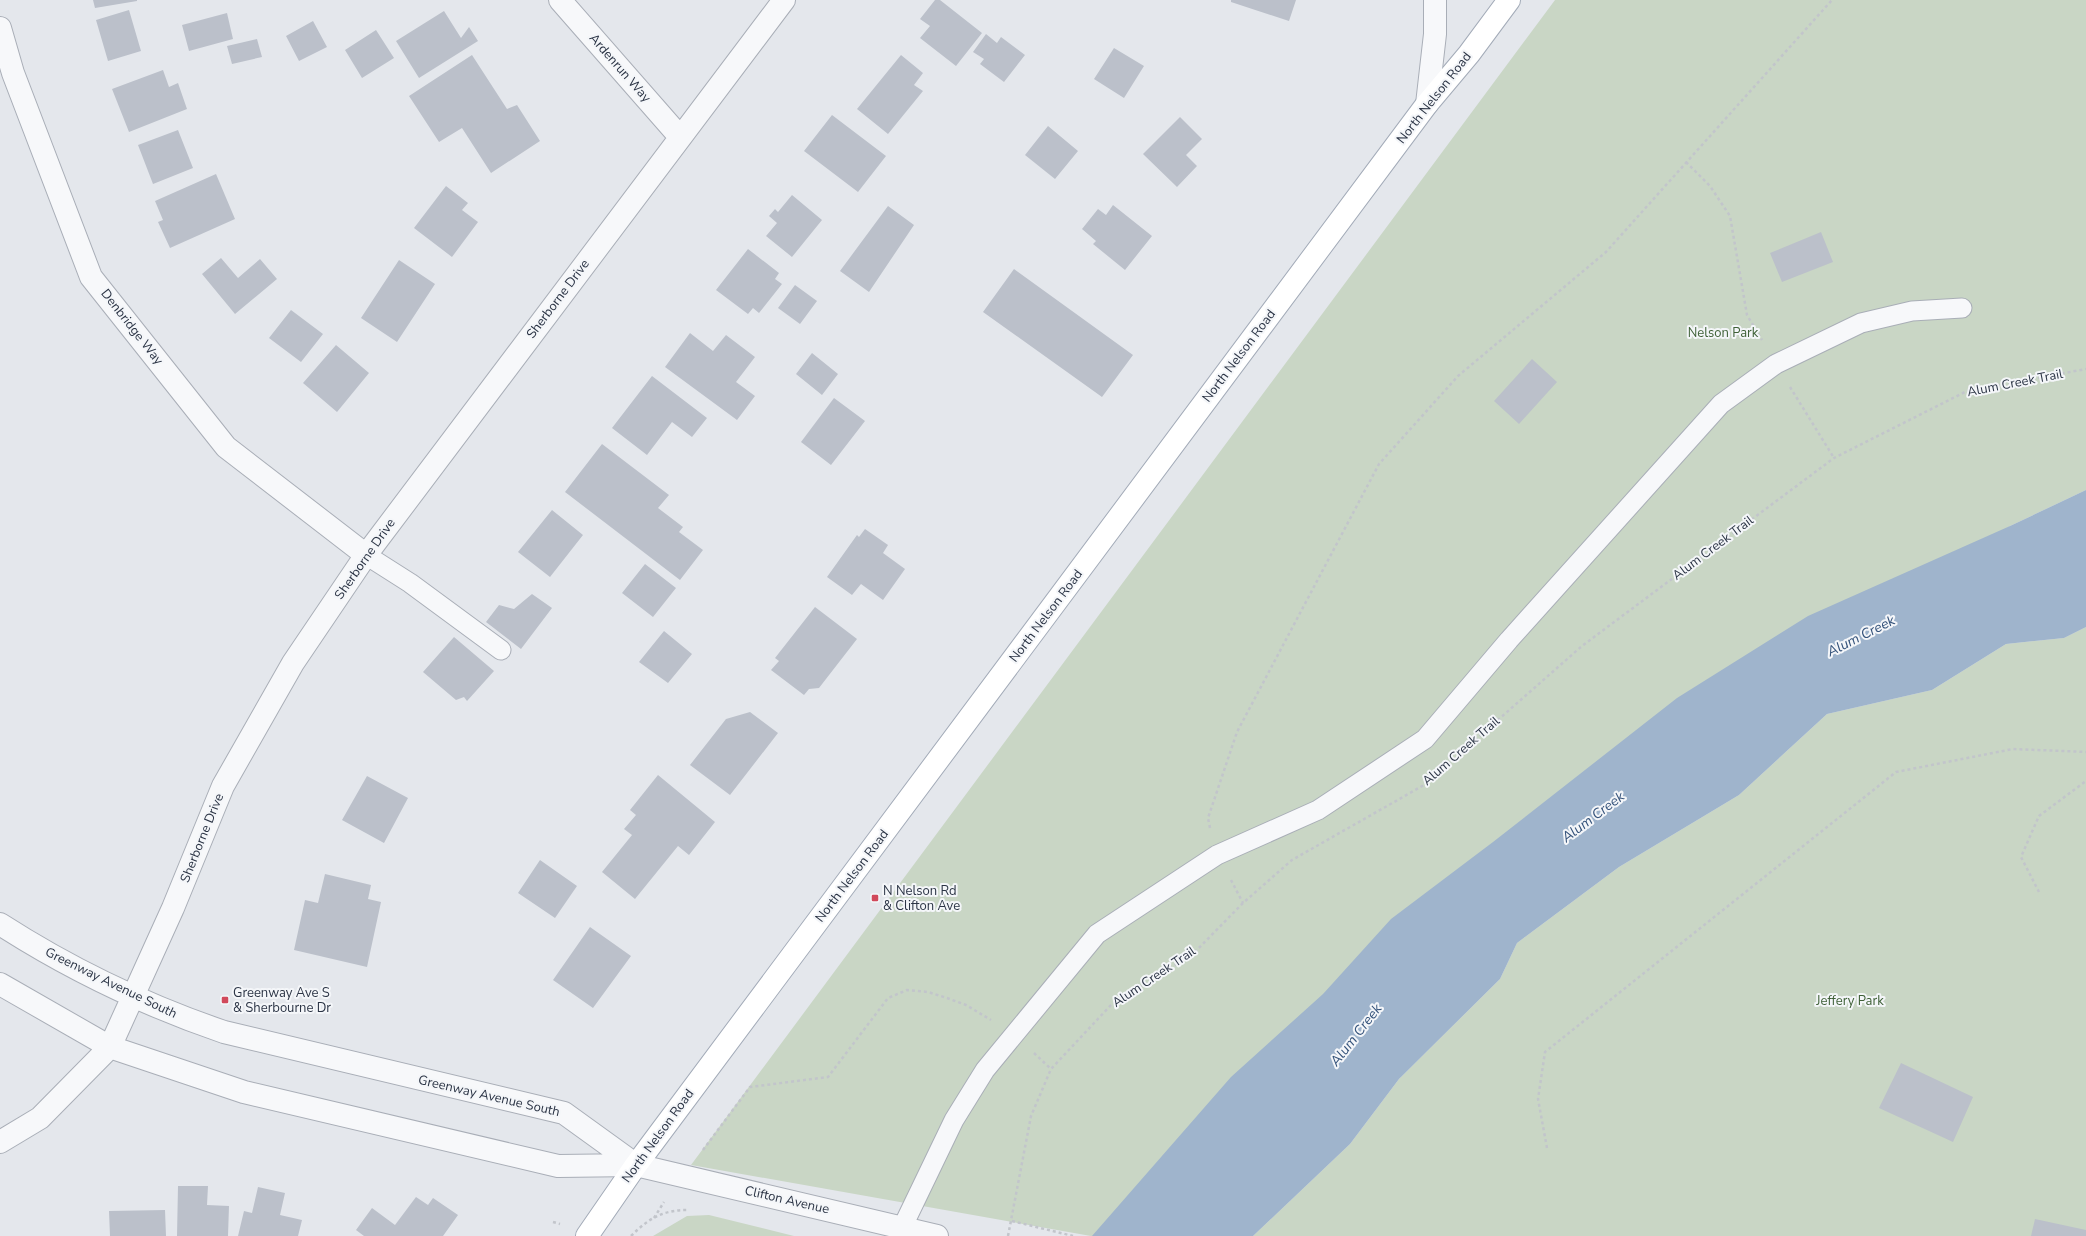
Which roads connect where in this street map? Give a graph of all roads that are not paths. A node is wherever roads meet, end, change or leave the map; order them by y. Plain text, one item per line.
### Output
1 (560, 0) edge
2 (784, 0) edge
3 (1435, 0) edge
4 (1509, 0) edge
5 (0, 28) edge
6 (1427, 104) junction
7 (680, 137) junction
8 (1962, 308) dead end
9 (366, 555) junction
10 (502, 650) dead end
11 (0, 924) edge
12 (0, 984) edge
13 (132, 996) junction
14 (110, 1046) junction
15 (0, 1142) edge
16 (636, 1165) junction
17 (902, 1228) junction
18 (587, 1236) edge
19 (937, 1236) edge

1 - 7 street, Ardenrun Way
2 - 7 street, Sherborne Drive
3 - 6 street
4 - 6 main road, North Nelson Road
5 - 9 street, Denbridge Way
6 - 16 main road, North Nelson Road
7 - 9 street, Sherborne Drive
8 - 17 lane
9 - 10 lane
9 - 13 street, Sherborne Drive
11 - 13 street, Greenway Avenue South
12 - 14 street
13 - 14 street, Sherborne Drive
13 - 16 street, Greenway Avenue South
14 - 15 street, Sherborne Drive
14 - 16 street
16 - 17 street, Clifton Avenue
16 - 18 main road, North Nelson Road
17 - 19 street, Clifton Avenue

